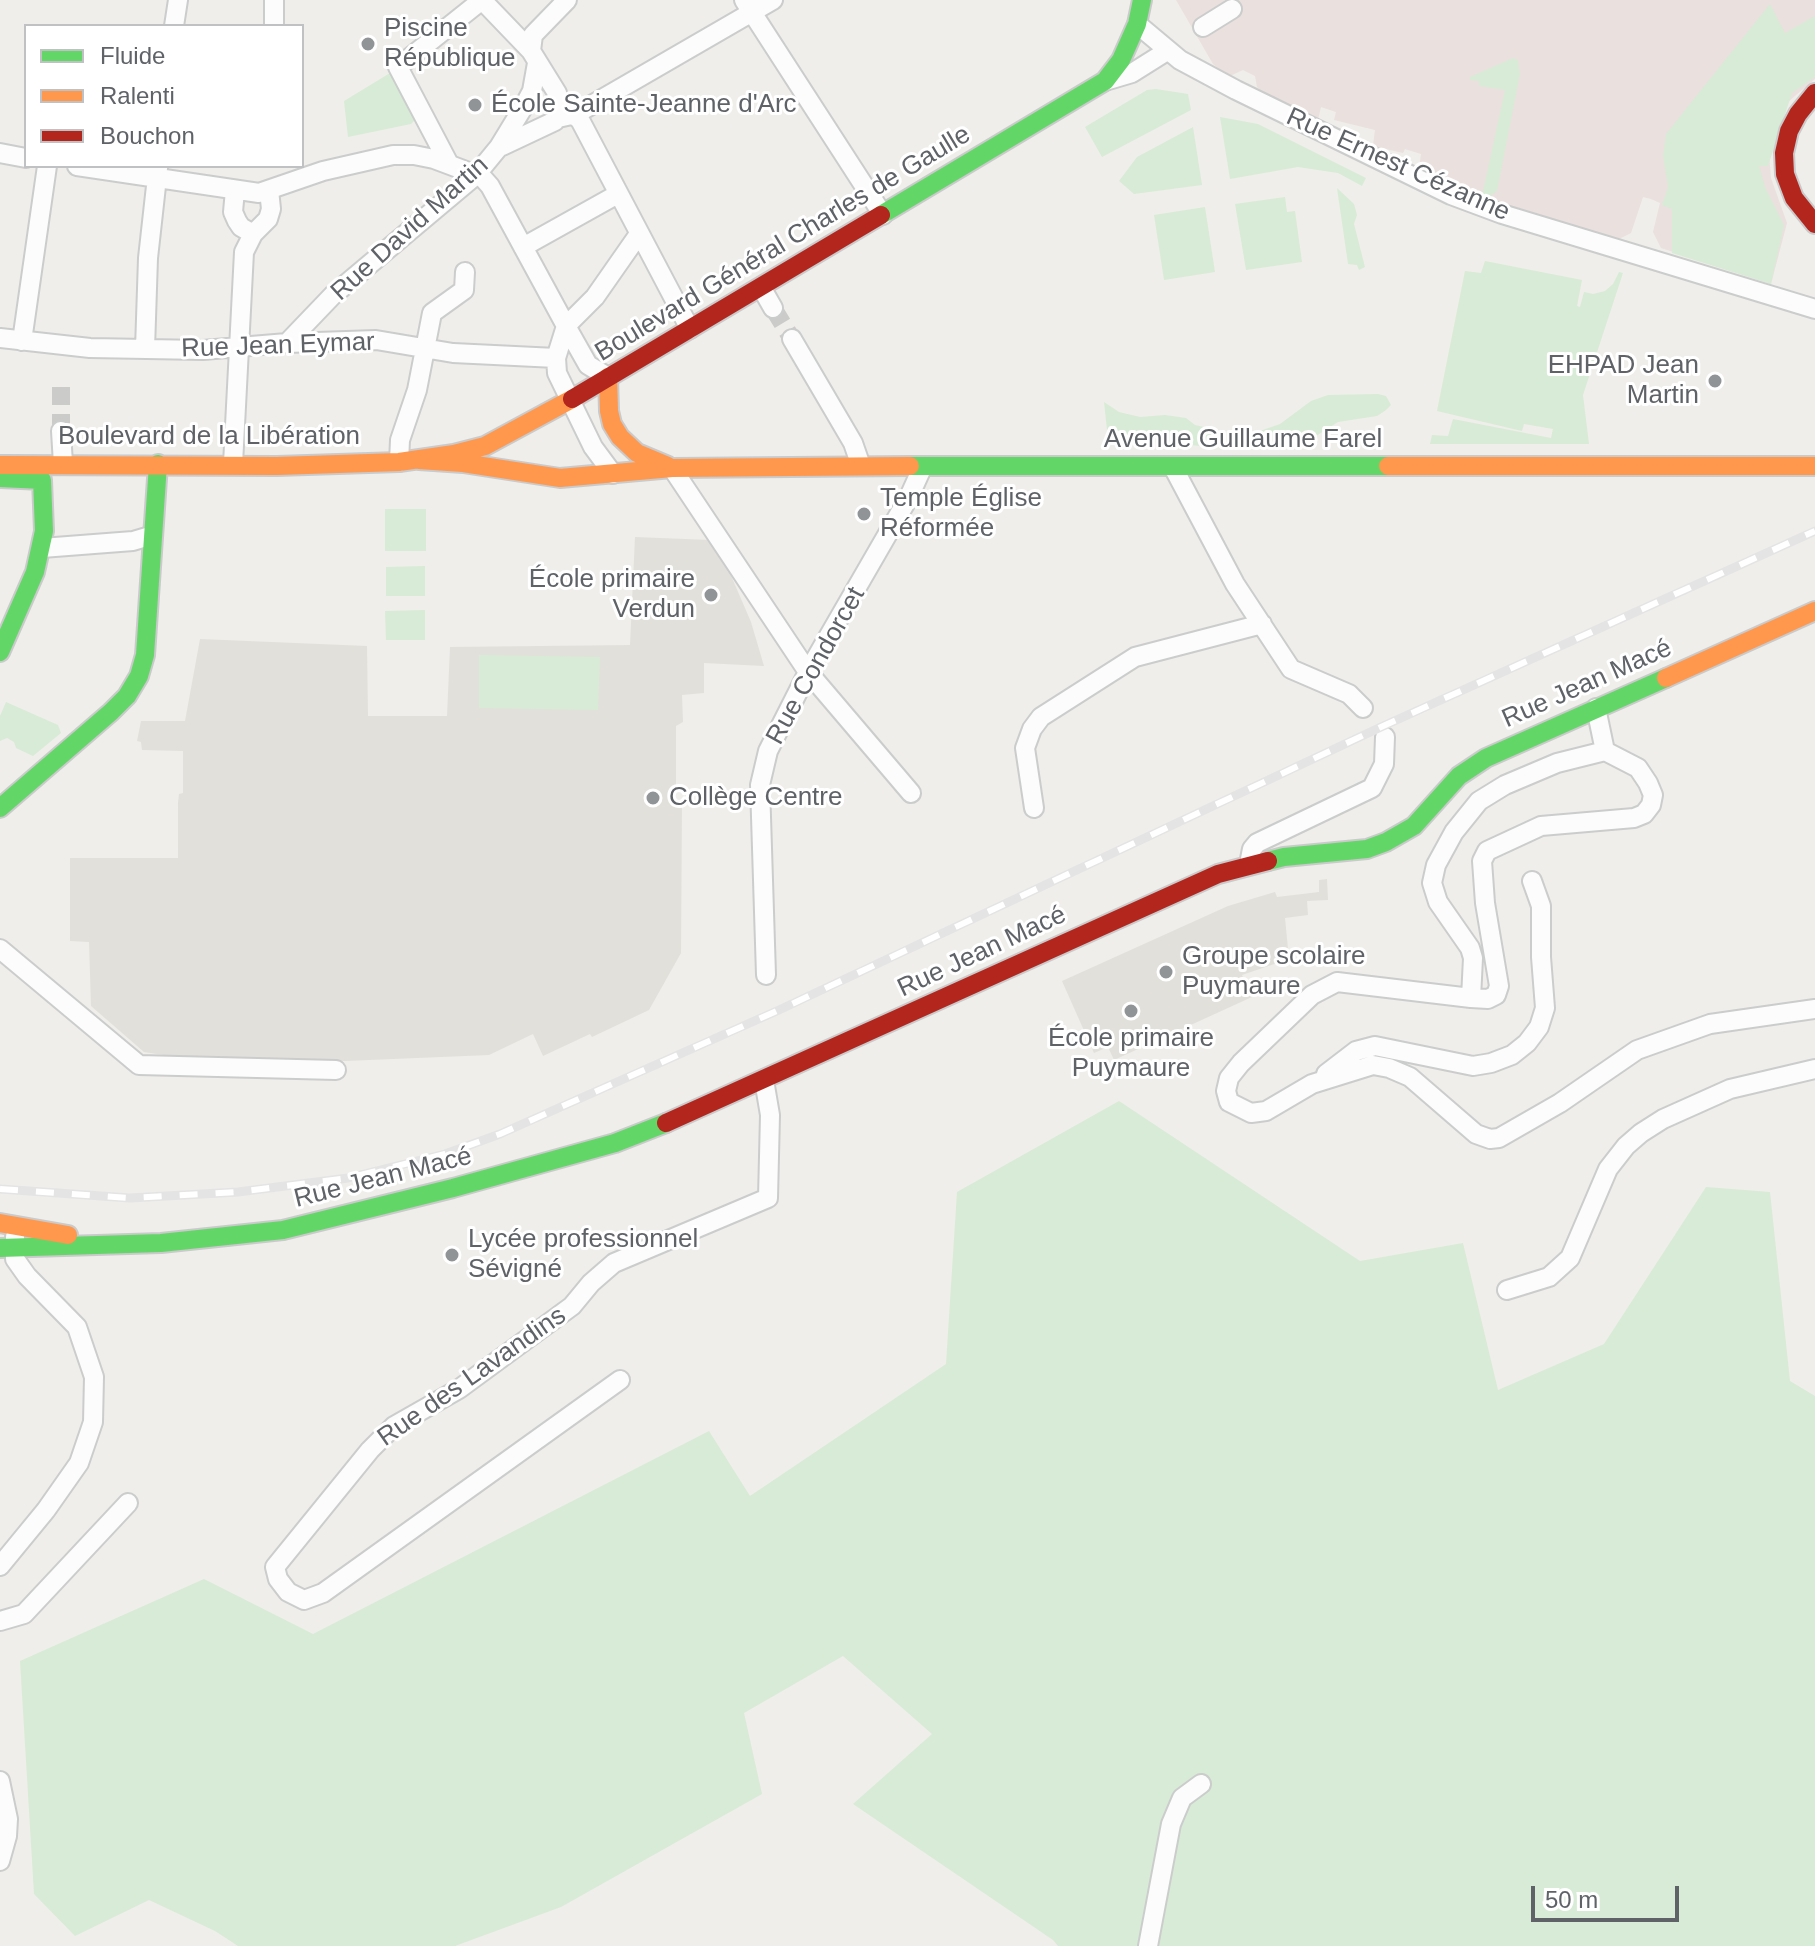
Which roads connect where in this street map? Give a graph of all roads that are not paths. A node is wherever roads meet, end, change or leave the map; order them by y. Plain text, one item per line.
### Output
1 (178, 0) edge
2 (274, 0) edge
3 (482, 0) edge
4 (567, 0) edge
5 (773, 0) edge
6 (1142, 0) edge
7 (748, 6) edge
8 (1232, 9) dead end
9 (174, 24) edge
10 (274, 24) edge
11 (1137, 24) junction
12 (1195, 32) dead end
13 (1167, 51) junction
14 (534, 57) junction
15 (1105, 81) junction
16 (1815, 93) edge
17 (528, 99) junction
18 (559, 111) junction
19 (499, 147) junction
20 (0, 153) edge
21 (24, 158) edge
22 (449, 164) junction
23 (47, 168) edge
24 (109, 168) edge
25 (277, 168) edge
26 (158, 171) edge
27 (476, 175) junction
28 (274, 188) junction
29 (235, 190) junction
30 (618, 194) junction
31 (883, 215) junction
32 (1815, 224) edge
33 (253, 234) junction
34 (639, 234) junction
35 (523, 247) junction
36 (465, 272) dead end
37 (761, 287) junction
38 (773, 308) tunnel mouth
39 (1815, 309) edge
40 (566, 326) junction
41 (690, 329) junction
42 (0, 338) edge
43 (792, 339) tunnel mouth
44 (22, 341) junction
45 (287, 343) junction
46 (241, 347) junction
47 (425, 348) junction
48 (145, 349) junction
49 (556, 358) junction
50 (608, 377) junction
51 (569, 401) junction
52 (61, 431) tunnel mouth
53 (419, 460) junction
54 (399, 462) junction
55 (63, 464) junction
56 (158, 464) junction
57 (233, 464) junction
58 (0, 465) edge
59 (861, 466) junction
60 (923, 466) junction
61 (1815, 466) edge
62 (1173, 467) junction
63 (672, 468) junction
64 (613, 474) junction
65 (0, 478) edge
66 (153, 535) junction
67 (42, 548) junction
68 (1815, 611) edge
69 (1262, 624) junction
70 (0, 652) edge
71 (808, 672) junction
72 (1363, 708) dead end
73 (1596, 708) junction
74 (1548, 729) junction
75 (1385, 737) dead end
76 (1605, 751) junction
77 (1557, 763) junction
78 (911, 793) dead end
79 (0, 808) edge
80 (1034, 808) dead end
81 (1249, 864) junction
82 (1532, 881) dead end
83 (0, 949) edge
84 (766, 975) dead end
85 (1471, 998) junction
86 (1815, 1009) edge
87 (1815, 1069) edge
88 (336, 1070) dead end
89 (764, 1080) junction
90 (1312, 1084) junction
91 (8, 1234) edge
92 (131, 1243) junction
93 (1507, 1290) dead end
94 (620, 1380) dead end
95 (128, 1503) dead end
96 (0, 1566) edge
97 (0, 1621) edge
98 (0, 1781) edge
99 (1201, 1784) dead end
100 (0, 1861) edge
101 (1148, 1946) edge

1 - 9 street
2 - 10 street
3 - 14 street
3 - 22 street
4 - 14 street, Rue David Martin
5 - 7 street
6 - 11 main road, Boulevard Général Charles de Gaulle
7 - 18 street
7 - 31 street
8 - 12 street
11 - 13 street, Rue Ernest Cézanne
11 - 15 main road, Boulevard Général Charles de Gaulle
13 - 15 street
13 - 39 street, Rue Ernest Cézanne
14 - 17 street, Rue David Martin
14 - 18 street
15 - 31 main road, Boulevard Général Charles de Gaulle
16 - 32 main road
17 - 18 street
17 - 18 street
17 - 19 street, Rue David Martin
18 - 19 street
18 - 30 street
19 - 27 street, Rue David Martin
20 - 21 street
22 - 27 street
22 - 28 street
23 - 44 street
24 - 26 street
25 - 28 street
26 - 29 street
26 - 48 street
27 - 35 street
27 - 45 street, Rue David Martin
28 - 29 street
28 - 33 street
29 - 33 street
30 - 34 street
30 - 35 street
31 - 37 main road, Boulevard Général Charles de Gaulle
33 - 46 street
34 - 40 street
34 - 41 street
35 - 40 street
36 - 47 street
37 - 38 street
37 - 41 main road, Boulevard Général Charles de Gaulle
40 - 49 street
40 - 50 street
41 - 50 main road, Boulevard Général Charles de Gaulle
42 - 44 street, Rue Jean Eymar
43 - 59 street
44 - 48 street, Rue Jean Eymar
45 - 46 street, Rue Jean Eymar
45 - 47 street, Rue Jean Eymar
46 - 48 street, Rue Jean Eymar
46 - 57 street
47 - 49 street, Rue Jean Eymar
47 - 54 street
49 - 51 street
50 - 51 main road, Boulevard Général Charles de Gaulle
50 - 63 main road
51 - 53 main road, Boulevard Général Charles de Gaulle
51 - 64 street
52 - 55 street
53 - 54 main road, Boulevard de la Libération
53 - 64 main road, Avenue Guillaume Farel
54 - 57 main road, Boulevard de la Libération
55 - 56 main road, Boulevard de la Libération
55 - 58 main road, Boulevard de la Libération
56 - 57 main road, Boulevard de la Libération
56 - 66 main road
59 - 60 main road, Avenue Guillaume Farel
59 - 63 main road, Avenue Guillaume Farel
60 - 62 main road, Avenue Guillaume Farel
60 - 71 street, Rue Condorcet
61 - 62 main road, Avenue Guillaume Farel
62 - 69 street
63 - 64 main road, Avenue Guillaume Farel
63 - 71 street
65 - 67 main road
66 - 67 street
66 - 79 main road
67 - 70 main road
68 - 73 main road, Rue Jean Macé
69 - 72 street
69 - 80 street
71 - 78 street
71 - 84 street, Rue Condorcet
73 - 74 main road, Rue Jean Macé
73 - 76 street
74 - 77 street
74 - 81 main road, Rue Jean Macé
75 - 81 street
76 - 77 street
76 - 85 street
77 - 85 street
81 - 89 main road, Rue Jean Macé
82 - 90 street
83 - 88 street
85 - 90 street
86 - 90 street
87 - 93 street
89 - 92 main road, Rue Jean Macé
89 - 94 street, Rue des Lavandins
91 - 92 main road, Rue Jean Macé
91 - 92 main road, Rue Jean Macé
91 - 96 street
95 - 97 street
98 - 100 street
99 - 101 street

